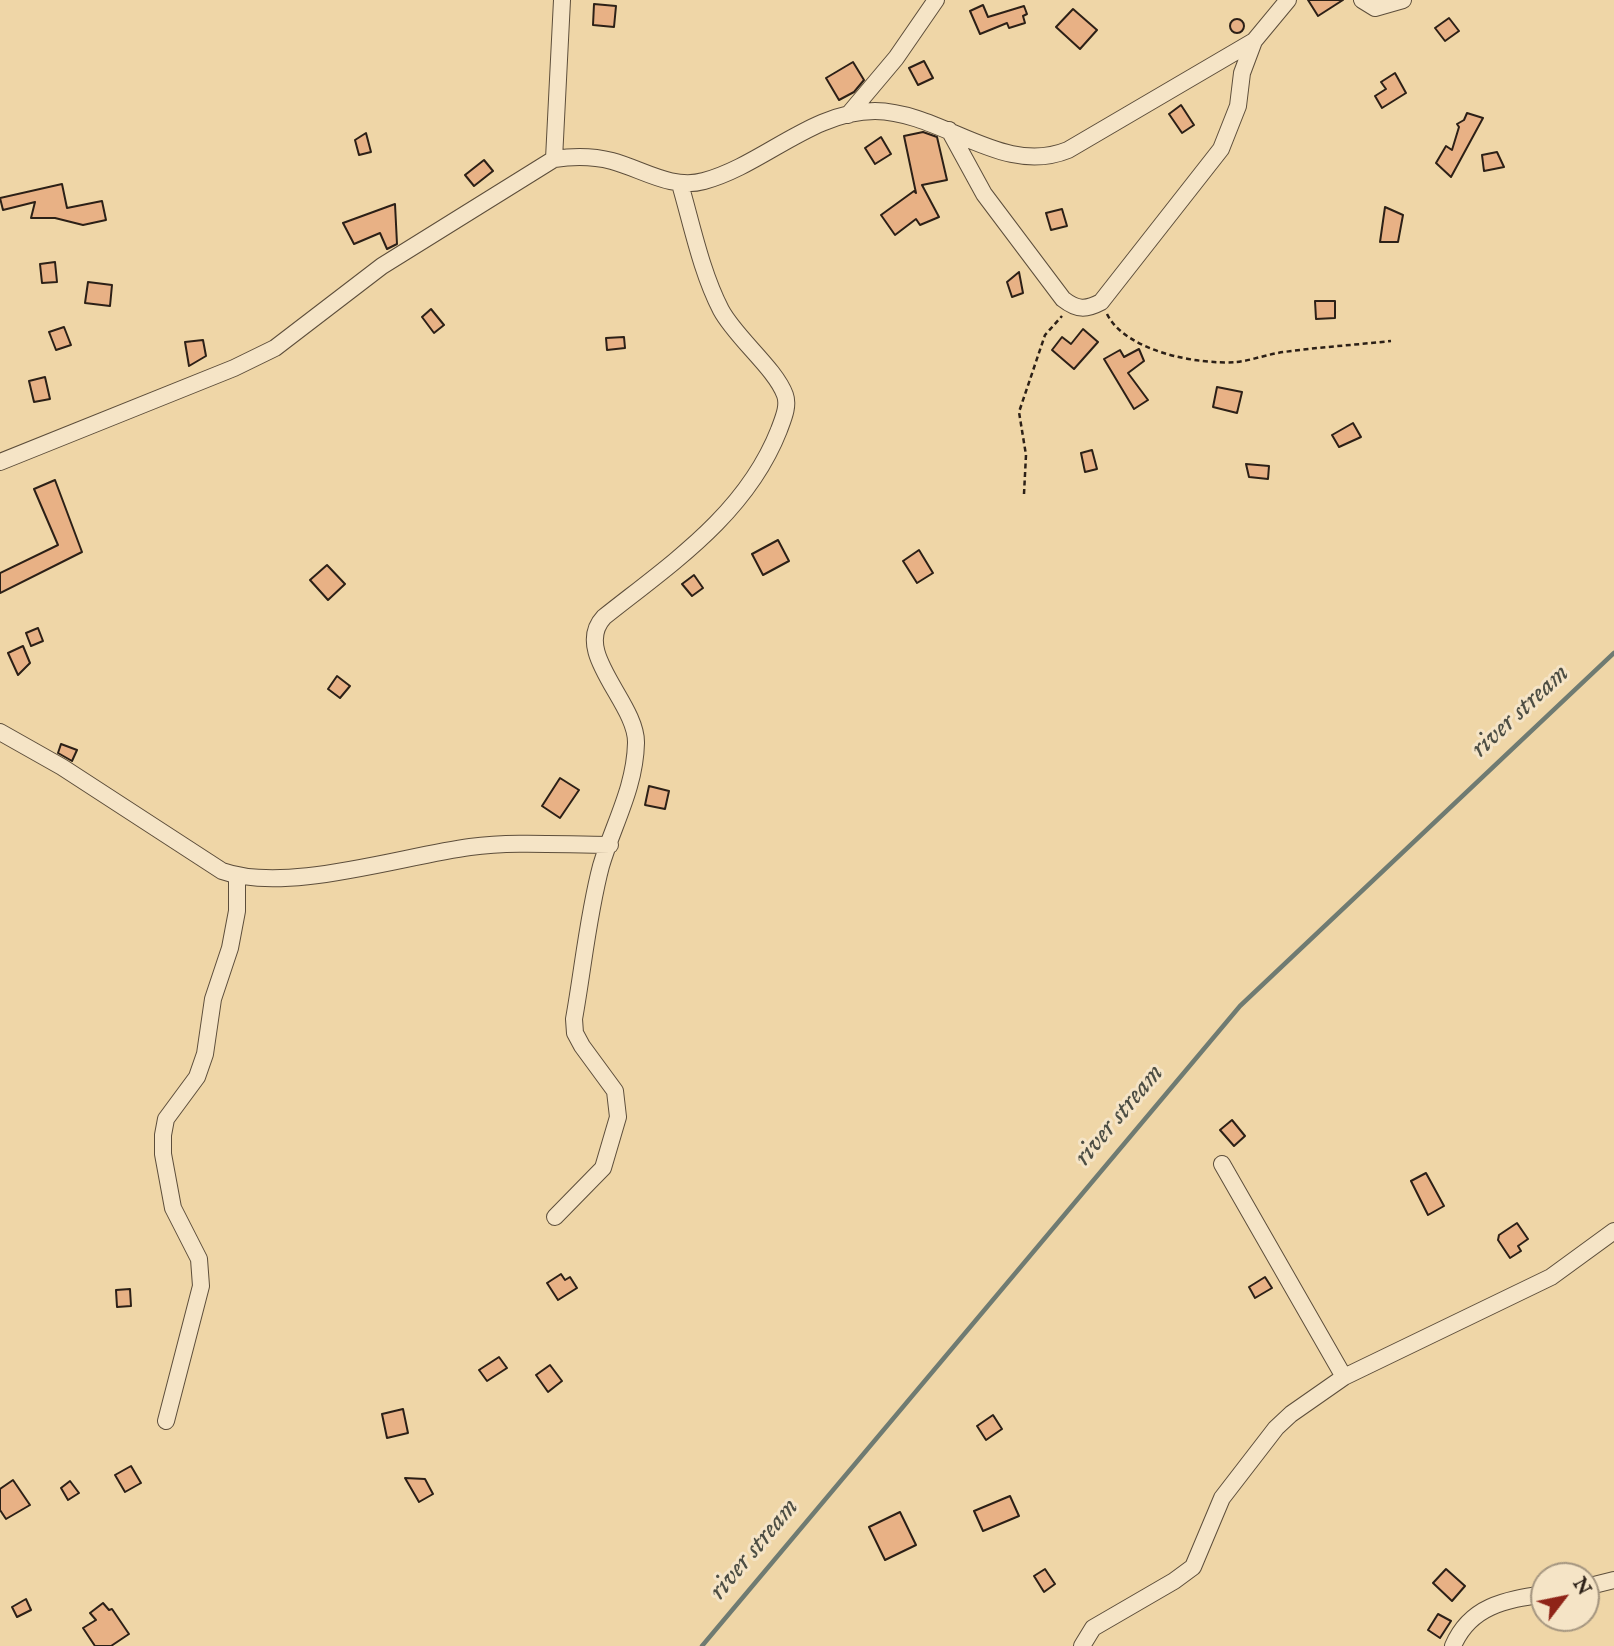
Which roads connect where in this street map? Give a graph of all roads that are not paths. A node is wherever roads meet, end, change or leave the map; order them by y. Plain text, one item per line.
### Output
1 (562, 0) edge
2 (936, 0) edge
3 (1288, 0) edge
4 (1362, 0) edge
5 (1403, 0) edge
6 (1254, 41) junction
7 (848, 115) junction
8 (949, 130) junction
9 (554, 159) junction
10 (681, 184) junction
11 (0, 462) edge
12 (0, 732) edge
13 (610, 845) junction
14 (237, 877) junction
15 (1222, 1164) dead end
16 (555, 1217) dead end
17 (1614, 1231) edge
18 (1344, 1377) junction
19 (166, 1421) dead end
20 (1530, 1597) edge
21 (1082, 1646) edge
22 (1453, 1646) edge

1 - 9 street
2 - 7 street
3 - 6 street
4 - 5 street
6 - 8 street
6 - 8 street
7 - 8 street
7 - 10 street
9 - 10 street
9 - 11 street
10 - 13 street
12 - 14 street
13 - 14 street
13 - 16 street
14 - 19 street
15 - 18 street
17 - 18 street
18 - 21 street
20 - 22 street

